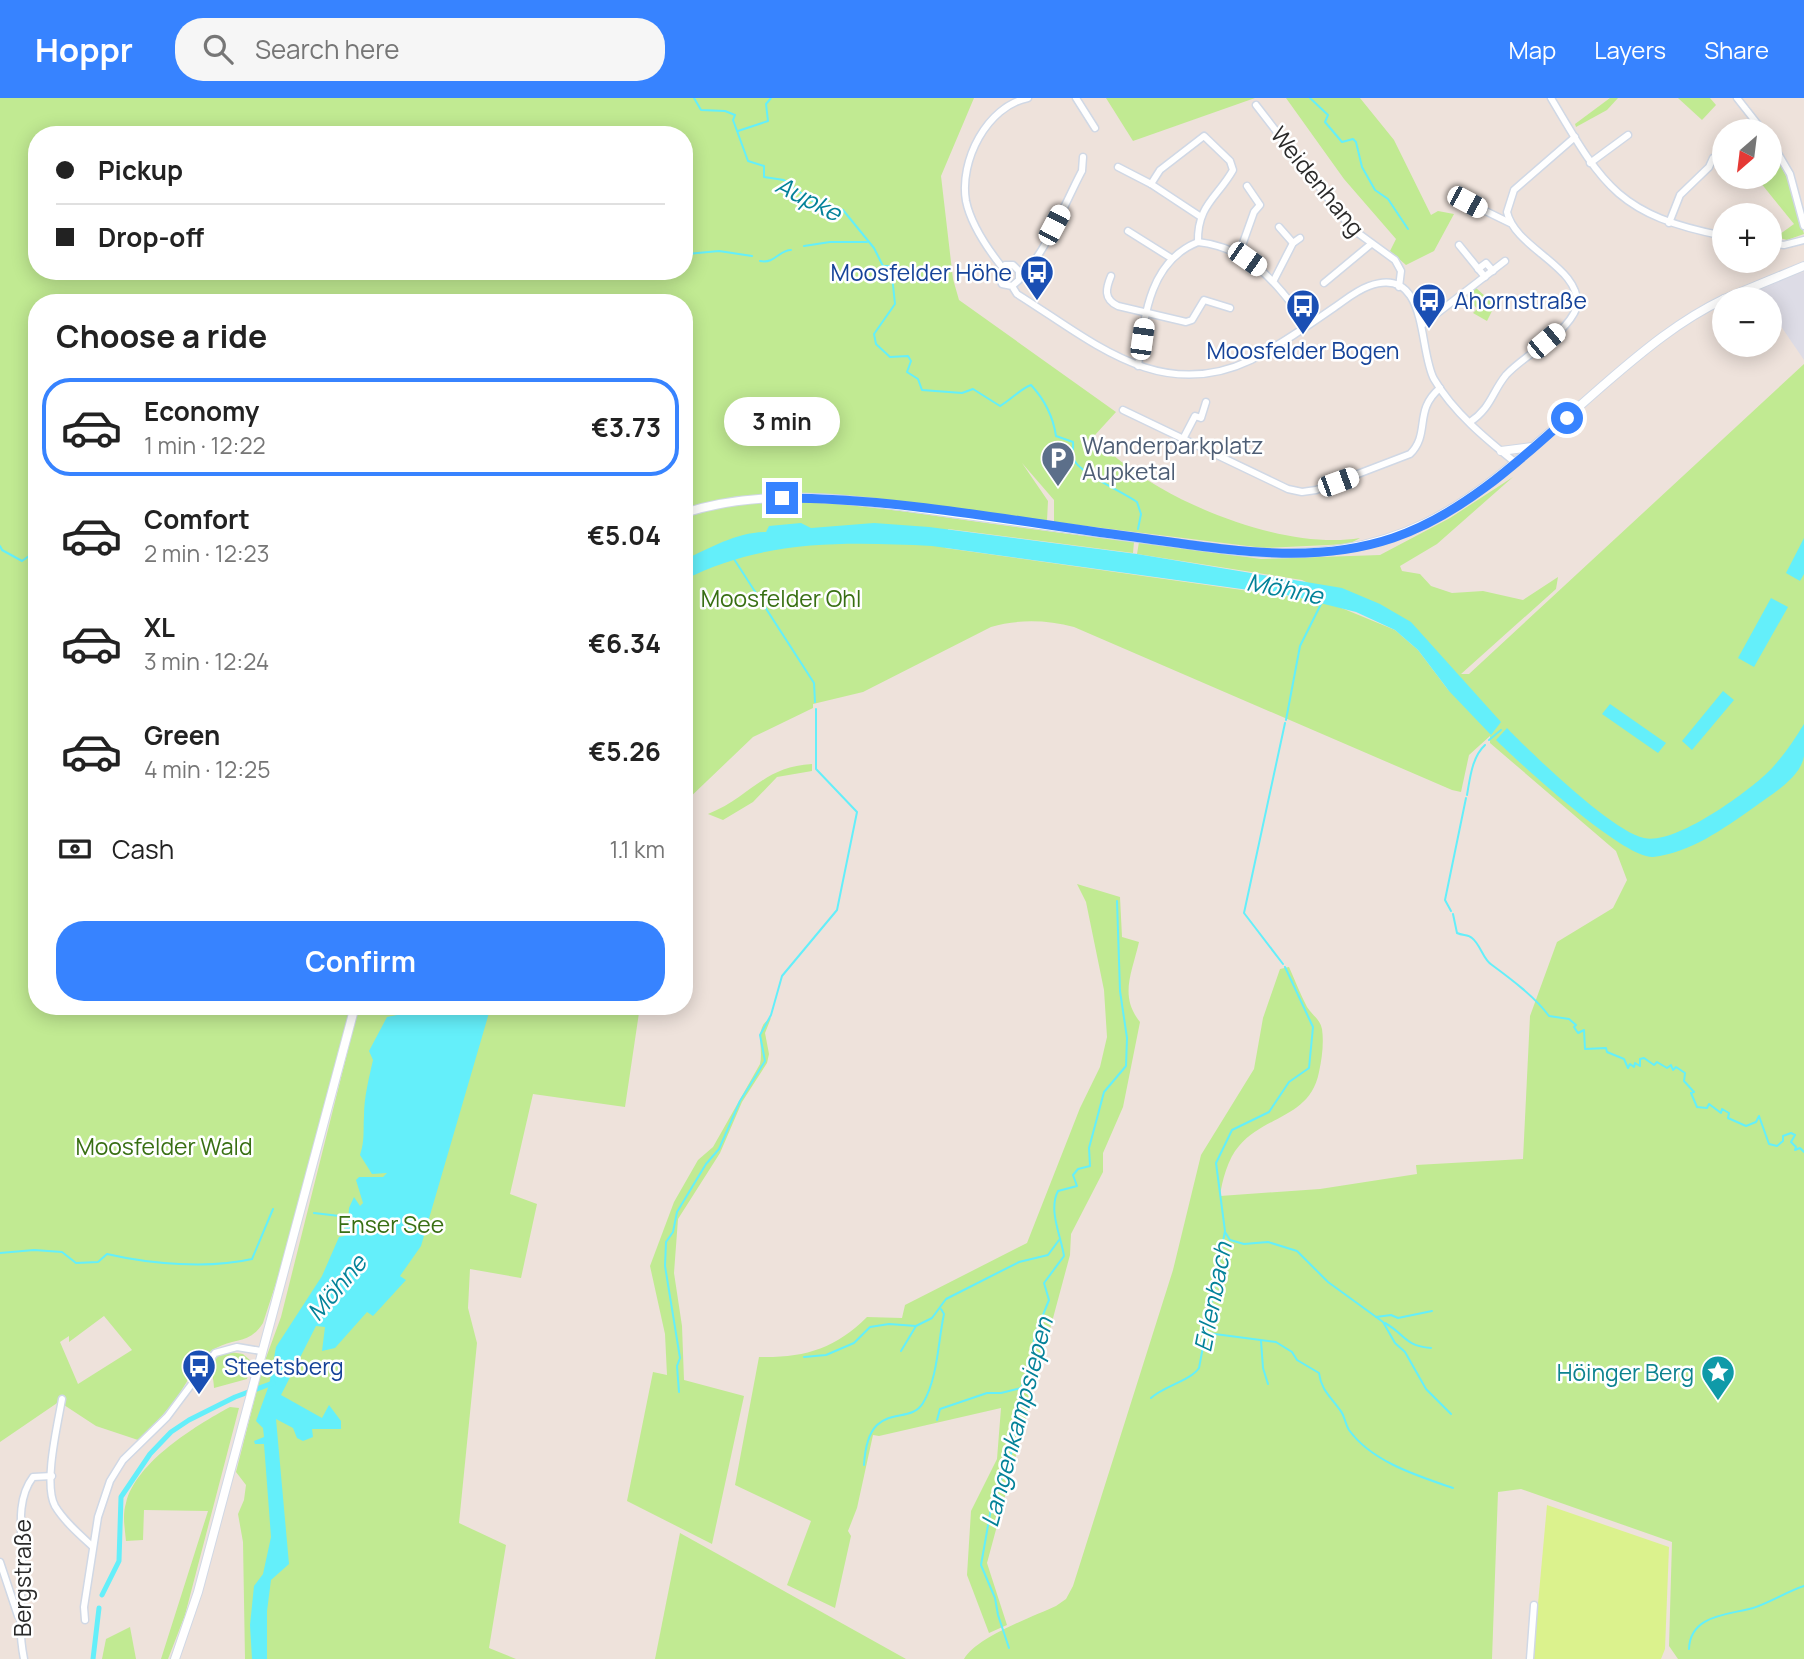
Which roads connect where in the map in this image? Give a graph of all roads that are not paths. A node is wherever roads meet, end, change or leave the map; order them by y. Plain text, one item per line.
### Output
1 (1028, 98) edge
2 (1076, 98) edge
3 (1551, 98) edge
4 (1737, 98) edge
5 (1019, 99) edge
6 (1256, 106) dead end
7 (1754, 119) edge
8 (1095, 128) dead end
9 (1628, 135) dead end
10 (1575, 137) junction
11 (1083, 158) dead end
12 (1712, 159) edge
13 (1782, 160) edge
14 (1590, 163) junction
15 (1118, 167) dead end
16 (1151, 184) junction
17 (1247, 186) dead end
18 (1467, 202) dead end
19 (1201, 217) junction
20 (1510, 223) junction
21 (1669, 223) junction
22 (1804, 226) edge
23 (1279, 227) dead end
24 (1128, 231) dead end
25 (1712, 233) edge
26 (1300, 238) dead end
27 (1804, 240) edge
28 (1199, 242) junction
29 (1293, 243) junction
30 (1371, 244) junction
31 (1782, 245) edge
32 (1458, 246) dead end
33 (1239, 254) junction
34 (1171, 258) junction
35 (1506, 261) dead end
36 (1804, 266) edge
37 (1002, 267) junction
38 (1478, 269) junction
39 (1493, 271) junction
40 (1020, 274) junction
41 (1111, 276) dead end
42 (1485, 277) junction
43 (1274, 280) junction
44 (1324, 283) dead end
45 (1012, 286) junction
46 (1399, 287) junction
47 (1753, 287) edge
48 (1712, 307) edge
49 (1230, 308) dead end
50 (1147, 312) junction
51 (1308, 326) junction
52 (1422, 326) junction
53 (1138, 366) junction
54 (1440, 388) junction
55 (1206, 402) dead end
56 (1123, 410) dead end
57 (1470, 422) junction
58 (1183, 439) junction
59 (1535, 446) junction
60 (1501, 451) junction
61 (1516, 463) junction
62 (693, 511) edge
63 (353, 1015) edge
64 (261, 1351) junction
65 (62, 1398) dead end
66 (52, 1476) junction
67 (92, 1546) junction
68 (0, 1562) edge
69 (1534, 1605) dead end
70 (18, 1616) junction
71 (85, 1620) dead end
72 (24, 1659) edge
73 (174, 1659) edge
74 (1530, 1659) edge

1 - 5 street
2 - 8 street
3 - 10 street
4 - 7 street
5 - 37 street
6 - 30 street, Weidenhang
9 - 14 street
10 - 14 street
10 - 20 street
11 - 40 street
12 - 21 street
13 - 22 street
14 - 21 street
15 - 16 street
16 - 19 street
16 - 19 street
17 - 33 street
18 - 20 street
19 - 28 street
20 - 57 street
21 - 25 street
23 - 29 street
24 - 34 street
26 - 29 street
27 - 31 street
28 - 33 street
28 - 34 street
29 - 43 street
30 - 44 street
30 - 46 street, Weidenhang
32 - 38 street
33 - 43 street
34 - 50 street
35 - 39 street
36 - 47 main road
37 - 40 street
37 - 45 street
38 - 39 street
38 - 42 street
39 - 42 street
40 - 45 street
41 - 50 street
42 - 52 street
43 - 51 street
45 - 53 street
46 - 51 street
46 - 52 street
48 - 59 main road
49 - 50 street
50 - 53 street
51 - 53 street
52 - 54 street
54 - 57 street
54 - 58 street
55 - 58 street
56 - 58 street
57 - 60 street
59 - 60 main road
59 - 61 main road
60 - 61 street
61 - 62 main road
63 - 64 main road
64 - 67 street
64 - 73 main road
65 - 66 street
66 - 67 street, Bergstraße
66 - 70 street, Bergstraße
67 - 71 street
68 - 70 street
69 - 74 street
70 - 72 street, Bergstraße

